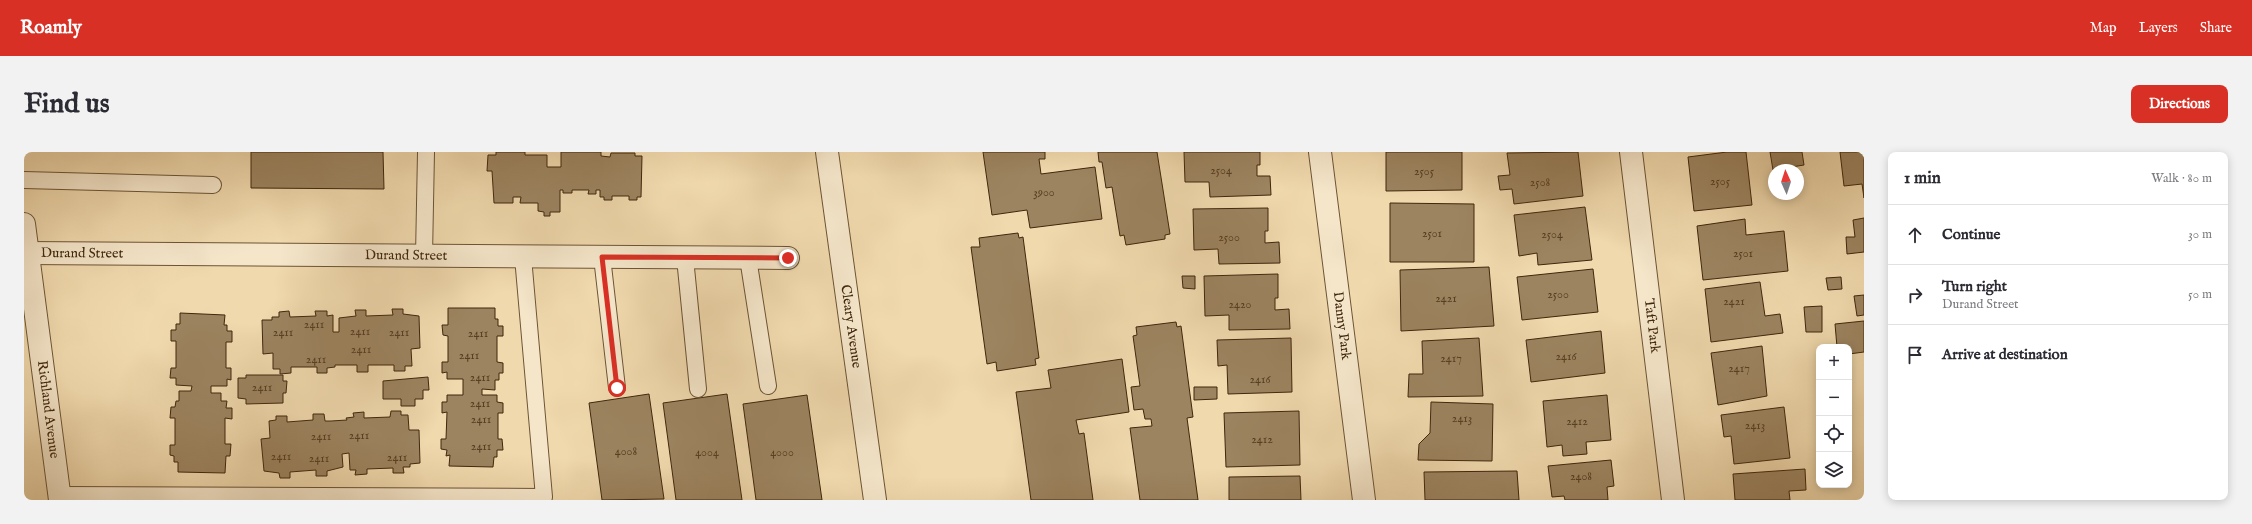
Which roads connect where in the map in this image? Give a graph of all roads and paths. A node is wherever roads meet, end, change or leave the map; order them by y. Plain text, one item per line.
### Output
1 (426, 152) edge
2 (827, 152) edge
3 (1320, 152) edge
4 (1631, 152) edge
5 (24, 180) edge
6 (213, 185) dead end
7 (24, 224) edge
8 (26, 253) edge
9 (424, 256) junction
10 (523, 257) junction
11 (602, 257) junction
12 (685, 258) junction
13 (748, 258) junction
14 (788, 258) dead end
15 (768, 386) dead end
16 (617, 388) dead end
17 (698, 389) dead end
18 (60, 498) edge
19 (875, 500) edge
20 (1364, 500) edge
21 (1673, 500) edge

1 - 9 lane
2 - 19 street, Cleary Avenue
3 - 20 street, Danny Park
4 - 21 street, Taft Park
5 - 6 lane
7 - 8 street, Richland Avenue
8 - 9 street, Durand Street
8 - 18 street, Richland Avenue
9 - 10 street, Durand Street
10 - 11 street, Durand Street
10 - 18 lane
11 - 12 street, Durand Street
11 - 16 lane
12 - 13 street, Durand Street
12 - 17 lane
13 - 14 street, Durand Street
13 - 15 lane

